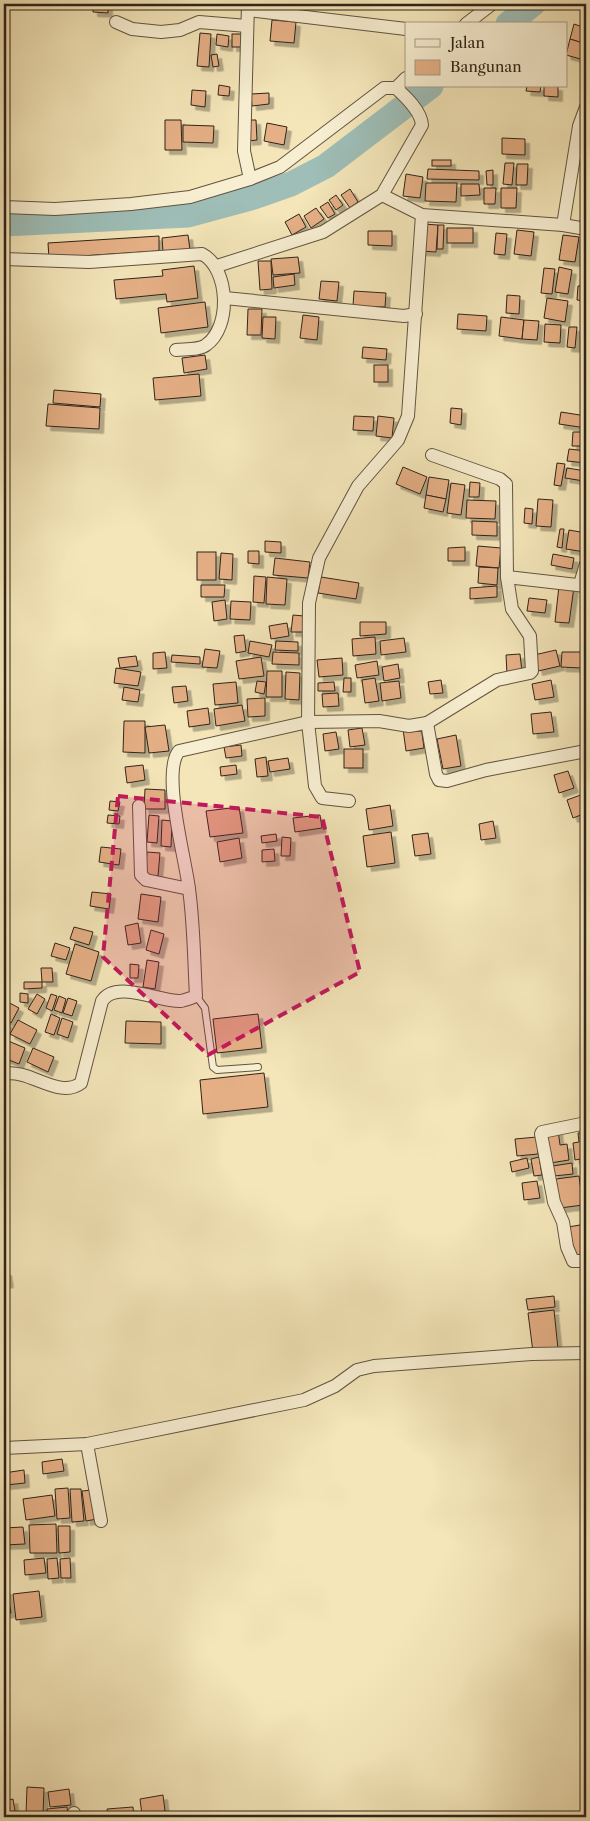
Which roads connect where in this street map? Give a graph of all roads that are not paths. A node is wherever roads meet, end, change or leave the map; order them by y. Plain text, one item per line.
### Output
1 (492, 4) edge
2 (248, 7) edge
3 (116, 22) dead end
4 (469, 22) edge
5 (247, 26) junction
6 (405, 29) edge
7 (405, 80) edge
8 (399, 90) junction
9 (586, 108) edge
10 (250, 179) junction
11 (382, 195) junction
12 (4, 207) edge
13 (422, 215) junction
14 (563, 225) junction
15 (586, 229) edge
16 (4, 259) edge
17 (217, 266) junction
18 (225, 298) junction
19 (416, 314) junction
20 (176, 350) dead end
21 (432, 455) dead end
22 (586, 564) edge
23 (507, 577) junction
24 (583, 585) edge
25 (308, 722) junction
26 (427, 723) junction
27 (586, 752) edge
28 (349, 801) dead end
29 (139, 806) dead end
30 (189, 889) junction
31 (196, 996) junction
32 (258, 1067) dead end
33 (4, 1074) edge
34 (586, 1124) edge
35 (586, 1261) edge
36 (586, 1353) edge
37 (87, 1444) junction
38 (4, 1448) edge
39 (101, 1522) dead end

1 - 4 street
2 - 5 street
2 - 6 street
3 - 5 street
5 - 10 street
7 - 8 street
8 - 10 street
8 - 11 street
9 - 14 street
10 - 12 street
11 - 13 street
11 - 17 street
13 - 14 street
13 - 19 street
14 - 15 street
16 - 17 street
17 - 18 street
18 - 19 street
18 - 20 street
19 - 25 street
21 - 23 street
22 - 24 street
23 - 24 street
23 - 26 street
25 - 26 street
25 - 28 street
25 - 30 street
26 - 27 street
29 - 30 street
30 - 31 street
31 - 32 lane
31 - 33 street
34 - 35 street
36 - 37 street
37 - 38 street
37 - 39 street

